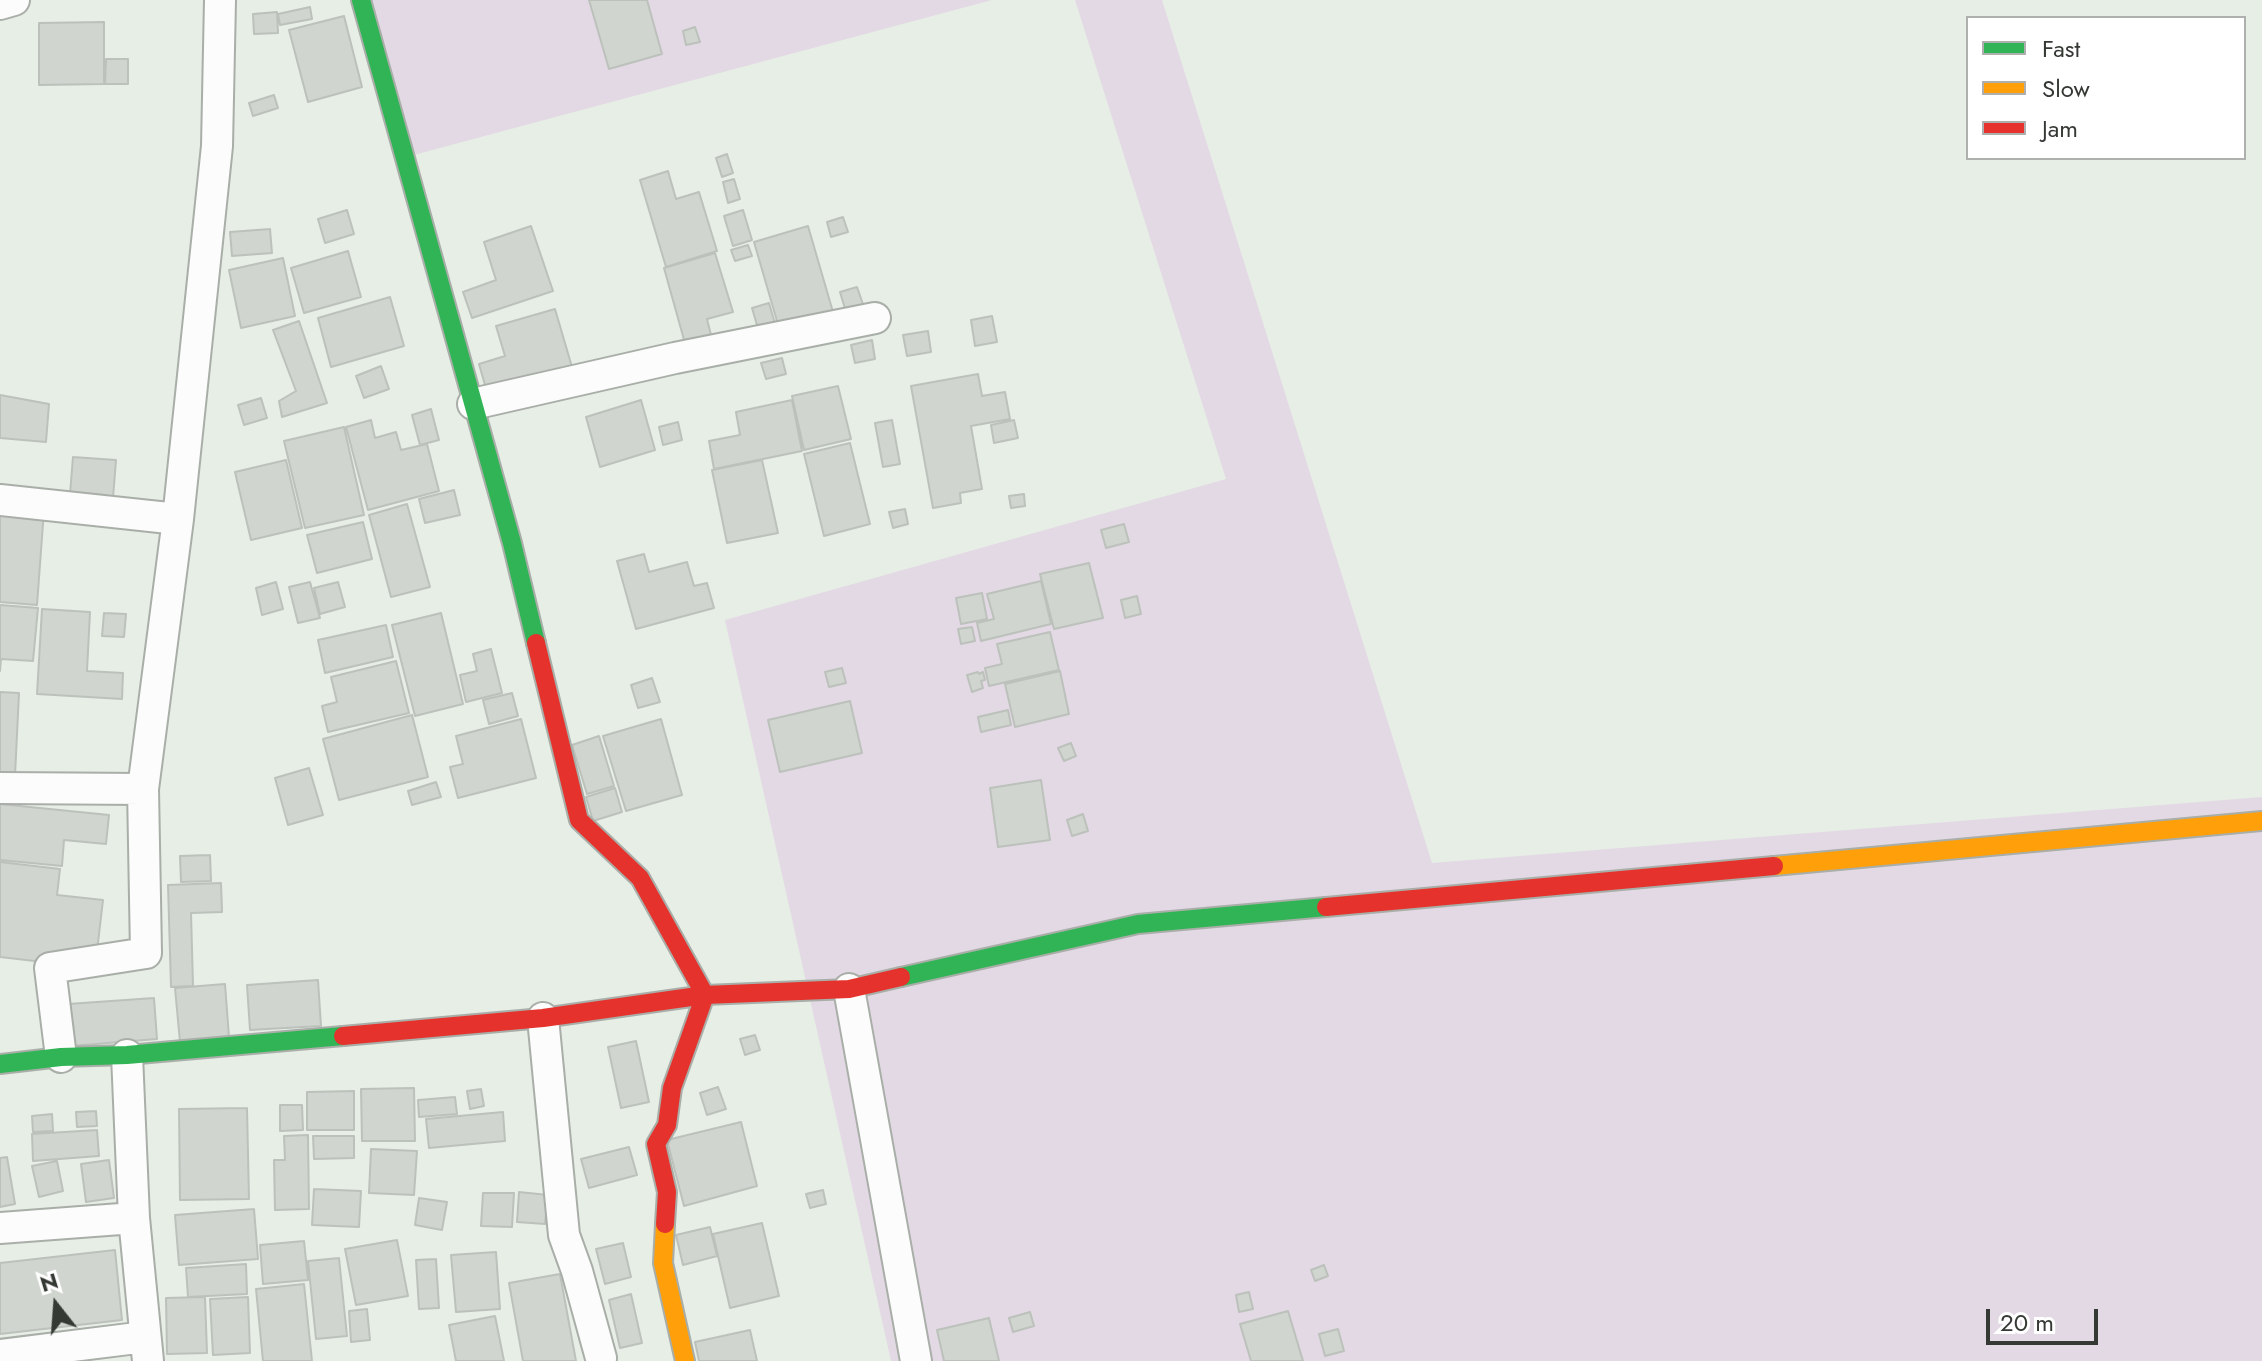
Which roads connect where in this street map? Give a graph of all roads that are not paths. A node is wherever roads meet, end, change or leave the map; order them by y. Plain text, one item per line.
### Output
1 (14, 0) edge
2 (220, 0) edge
3 (361, 0) edge
4 (0, 4) edge
5 (875, 318) dead end
6 (473, 404) junction
7 (0, 500) edge
8 (178, 519) junction
9 (0, 788) edge
10 (143, 789) junction
11 (2262, 821) edge
12 (849, 989) junction
13 (705, 995) junction
14 (543, 1018) junction
15 (127, 1055) junction
16 (61, 1057) junction
17 (0, 1064) edge
18 (134, 1218) junction
19 (0, 1228) edge
20 (146, 1349) edge
21 (0, 1355) edge
22 (601, 1358) dead end
23 (685, 1361) edge
24 (916, 1361) edge

1 - 4 street
2 - 8 street
3 - 6 street
5 - 6 street
6 - 13 street
7 - 8 street
8 - 10 street
9 - 10 street
10 - 16 street
11 - 12 street
12 - 13 street
12 - 24 street
13 - 14 street
13 - 23 street
14 - 15 street
14 - 22 street
15 - 16 street
15 - 18 street
16 - 17 street
18 - 19 street
18 - 20 street
20 - 21 street

